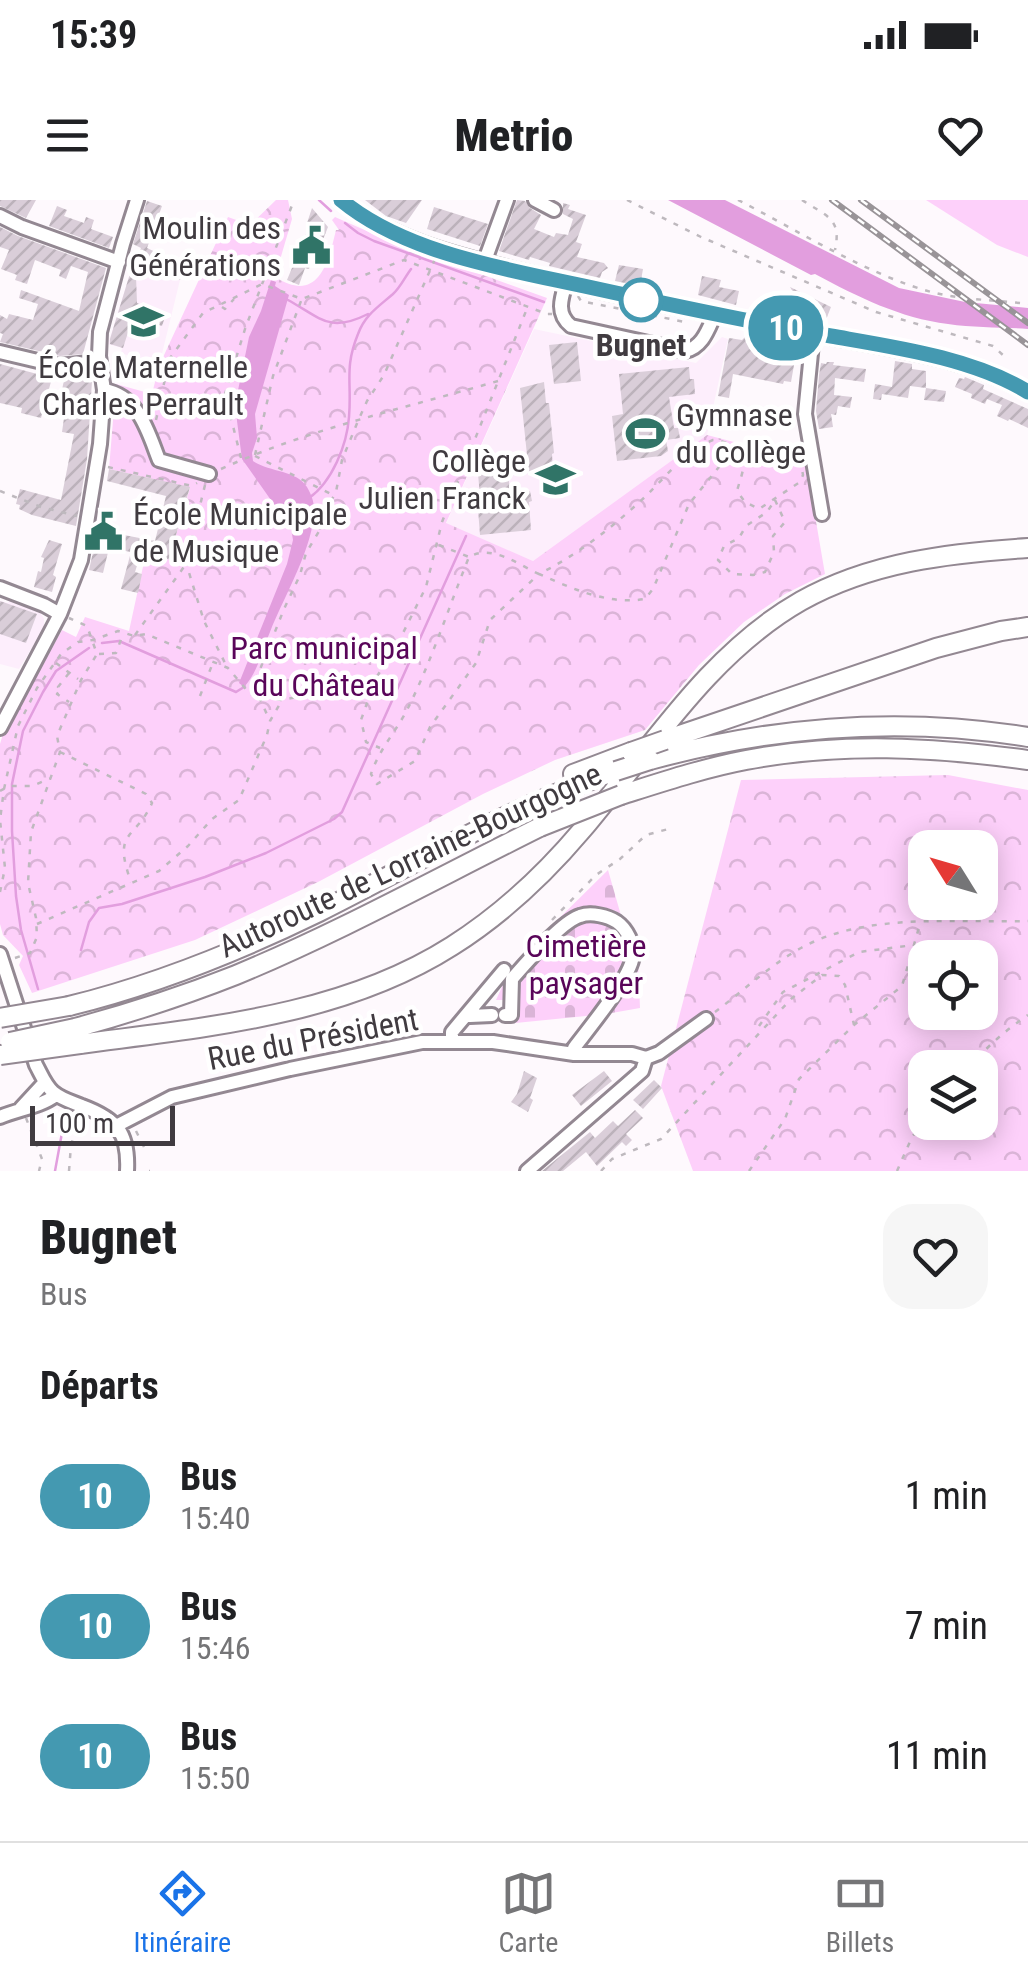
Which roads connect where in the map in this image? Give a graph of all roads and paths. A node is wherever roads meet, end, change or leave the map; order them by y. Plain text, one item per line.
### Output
1 (137, 200) edge
2 (294, 200) edge
3 (341, 200) edge
4 (506, 200) edge
5 (536, 200) edge
6 (626, 200) edge
7 (738, 200) edge
8 (802, 200) edge
9 (554, 210) dead end
10 (0, 216) edge
11 (835, 250) junction
12 (435, 259) dead end
13 (119, 262) junction
14 (484, 263) junction
15 (431, 268) junction
16 (566, 283) junction
17 (262, 284) junction
18 (235, 298) junction
19 (302, 299) junction
20 (1028, 304) edge
21 (219, 305) junction
22 (528, 306) junction
23 (541, 312) dead end
24 (715, 314) junction
25 (813, 334) junction
26 (0, 352) edge
27 (100, 362) junction
28 (1003, 362) dead end
29 (168, 366) junction
30 (173, 369) dead end
31 (500, 381) junction
32 (217, 388) dead end
33 (104, 390) junction
34 (162, 392) junction
35 (1028, 392) edge
36 (225, 394) junction
37 (136, 409) junction
38 (358, 421) junction
39 (151, 440) junction
40 (736, 446) junction
41 (254, 455) junction
42 (242, 459) junction
43 (98, 468) junction
44 (208, 474) junction
45 (0, 491) edge
46 (334, 496) junction
47 (774, 500) junction
48 (822, 514) dead end
49 (88, 518) junction
50 (438, 544) junction
51 (1028, 548) edge
52 (469, 558) junction
53 (186, 562) junction
54 (539, 574) junction
55 (0, 588) edge
56 (60, 614) junction
57 (1028, 627) edge
58 (123, 634) junction
59 (134, 636) junction
60 (93, 640) junction
61 (96, 654) junction
62 (213, 663) junction
63 (59, 665) junction
64 (228, 668) junction
65 (68, 672) junction
66 (376, 678) junction
67 (81, 680) junction
68 (248, 693) junction
69 (200, 696) dead end
70 (258, 696) junction
71 (281, 700) junction
72 (68, 701) junction
73 (270, 721) junction
74 (0, 728) edge
75 (1028, 737) edge
76 (381, 749) junction
77 (60, 752) junction
78 (1028, 760) edge
79 (51, 778) junction
80 (4, 789) edge
81 (0, 820) edge
82 (479, 828) junction
83 (672, 828) dead end
84 (132, 883) junction
85 (0, 892) edge
86 (1028, 920) edge
87 (920, 922) junction
88 (36, 924) junction
89 (546, 926) dead end
90 (915, 940) edge
91 (908, 946) edge
92 (4, 961) edge
93 (908, 966) edge
94 (504, 970) dead end
95 (467, 1014) junction
96 (1028, 1015) edge
97 (0, 1018) edge
98 (706, 1019) joint
99 (759, 1026) dead end
100 (854, 1026) junction
101 (78, 1036) junction
102 (452, 1042) junction
103 (0, 1044) edge
104 (984, 1050) edge
105 (574, 1054) junction
106 (0, 1055) edge
107 (646, 1058) junction
108 (45, 1082) junction
109 (56, 1095) junction
110 (74, 1102) junction
111 (21, 1108) junction
112 (0, 1117) edge
113 (122, 1123) junction
114 (910, 1140) edge
115 (144, 1147) dead end
116 (39, 1171) edge
117 (69, 1171) edge
118 (127, 1171) edge
119 (527, 1171) edge
120 (601, 1171) edge
121 (748, 1171) edge
122 (897, 1171) edge

1 - 13 street
2 - 17 path
3 - 14 main road
4 - 14 street
5 - 9 street
6 - 28 path
7 - 11 path
8 - 11 path
10 - 13 street
11 - 20 path
12 - 15 path
13 - 27 street
14 - 16 main road
15 - 19 path
15 - 22 path
15 - 38 path
16 - 24 main road
16 - 24 street
17 - 18 path
17 - 19 path
17 - 36 path
18 - 21 path
18 - 21 path
19 - 41 path
21 - 29 path
22 - 23 path
22 - 31 path
24 - 25 main road
25 - 35 main road
25 - 48 street
26 - 27 street
27 - 33 street
29 - 30 path
29 - 34 path
31 - 38 path
31 - 50 path
32 - 36 path
33 - 37 street
33 - 43 street
34 - 37 path
34 - 39 path
36 - 42 path
37 - 39 street
38 - 41 path
38 - 46 path
39 - 44 street
40 - 47 path
40 - 47 path
40 - 54 path
40 - 54 path
41 - 42 path
41 - 46 path
42 - 44 path
43 - 44 path
43 - 49 street
44 - 53 path
45 - 49 path
46 - 68 path
47 - 47 path
49 - 56 street
50 - 52 path
50 - 66 path
51 - 101 highway
52 - 54 path
52 - 76 path
53 - 59 path
53 - 64 path
54 - 76 path
55 - 56 street
56 - 60 path
56 - 74 street
57 - 82 highway, bridge
58 - 59 path
58 - 60 path
58 - 61 path
59 - 62 path
60 - 61 path
60 - 63 path
61 - 67 path
62 - 64 path
62 - 69 path
63 - 65 path
63 - 80 path
64 - 68 path
65 - 67 path
65 - 72 path
66 - 71 path
66 - 76 path
67 - 72 path
68 - 70 path
70 - 71 path
70 - 73 path
71 - 73 path
72 - 77 path
73 - 84 path
75 - 82 highway, Autoroute de Lorraine-Bourgogne, bridge
77 - 79 path
77 - 84 path
78 - 101 highway, Autoroute de Lorraine-Bourgogne, bridge
79 - 80 path
79 - 88 path
80 - 81 path
81 - 85 path
82 - 97 highway, Autoroute de Lorraine-Bourgogne, bridge
83 - 89 path
84 - 88 path
86 - 87 path
87 - 90 path
87 - 98 path
88 - 92 path
91 - 99 path
92 - 108 street
93 - 100 path
94 - 95 street
95 - 102 street
95 - 105 street
96 - 104 path
98 - 107 street
100 - 120 path
100 - 121 path
101 - 103 highway, Autoroute de Lorraine-Bourgogne, bridge
101 - 106 highway, bridge
102 - 105 street, Rue du Président
102 - 113 street, Rue du Président
105 - 107 street, Rue du Président
107 - 119 street
108 - 109 street
108 - 111 street
109 - 110 street
109 - 111 street
110 - 113 street
110 - 117 path
111 - 112 street
111 - 116 path
113 - 115 path
113 - 118 street
114 - 122 path

